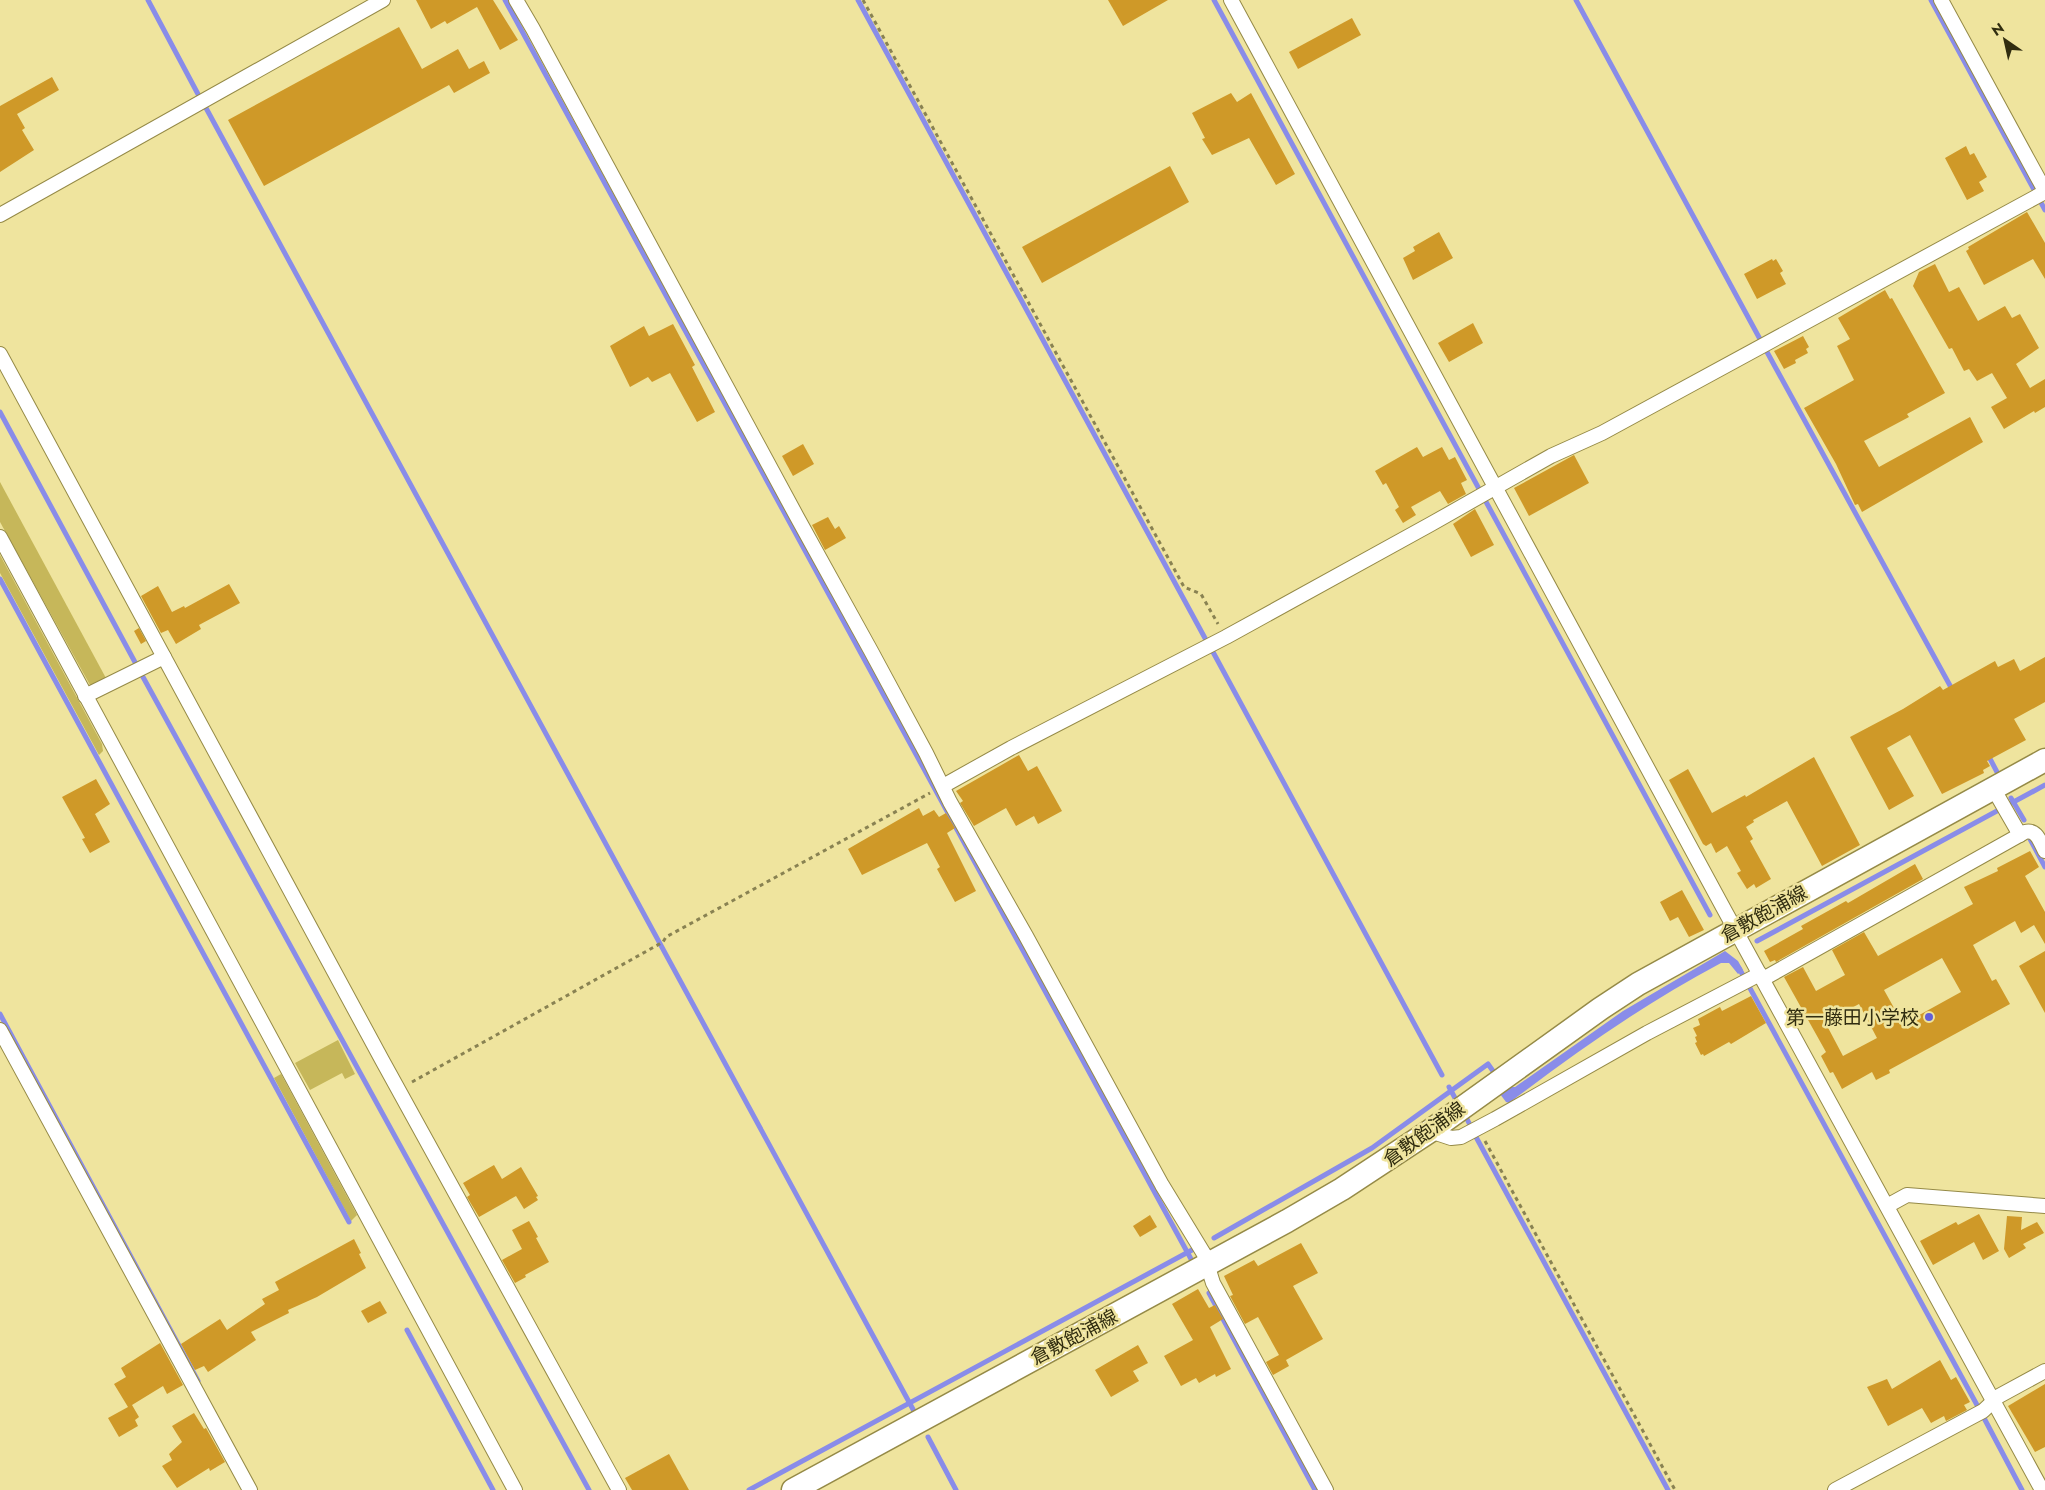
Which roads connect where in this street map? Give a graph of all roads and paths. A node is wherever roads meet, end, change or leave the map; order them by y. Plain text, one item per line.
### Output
1 (383, 0) edge
2 (516, 0) edge
3 (863, 0) edge
4 (1231, 0) edge
5 (1942, 0) edge
6 (2042, 193) edge
7 (0, 215) edge
8 (0, 354) edge
9 (1487, 492) junction
10 (0, 537) edge
11 (1226, 637) junction
12 (164, 656) junction
13 (85, 696) junction
14 (2045, 760) edge
15 (937, 789) junction
16 (2001, 802) junction
17 (2020, 835) junction
18 (2045, 851) edge
19 (1735, 929) junction
20 (1753, 979) junction
21 (0, 1030) edge
22 (398, 1090) junction
23 (1478, 1128) junction
24 (1430, 1131) junction
25 (1887, 1206) junction
26 (2045, 1206) edge
27 (1208, 1265) junction
28 (2045, 1371) edge
29 (1993, 1403) junction
30 (250, 1490) edge
31 (516, 1490) edge
32 (619, 1490) edge
33 (793, 1490) edge
34 (1326, 1490) edge
35 (1675, 1490) edge
36 (1835, 1490) edge
37 (2042, 1490) edge

1 - 7 street
2 - 15 street
3 - 11 path
4 - 9 street
5 - 6 street
6 - 9 street
8 - 12 street
9 - 11 street
9 - 19 street
10 - 13 street
11 - 15 street
12 - 13 street
12 - 22 street
13 - 31 street
14 - 16 main road, 倉敷飽浦線
15 - 22 path
15 - 27 street
16 - 17 street
16 - 19 main road, 倉敷飽浦線
17 - 18 street
17 - 20 street
19 - 20 street
19 - 24 main road, 倉敷飽浦線
20 - 23 street
20 - 25 street
21 - 30 street
22 - 32 street
23 - 24 street
23 - 35 path
24 - 27 main road, 倉敷飽浦線
25 - 26 street
25 - 29 street
27 - 33 main road, 倉敷飽浦線
27 - 34 street
28 - 29 street
29 - 36 street
29 - 37 street

